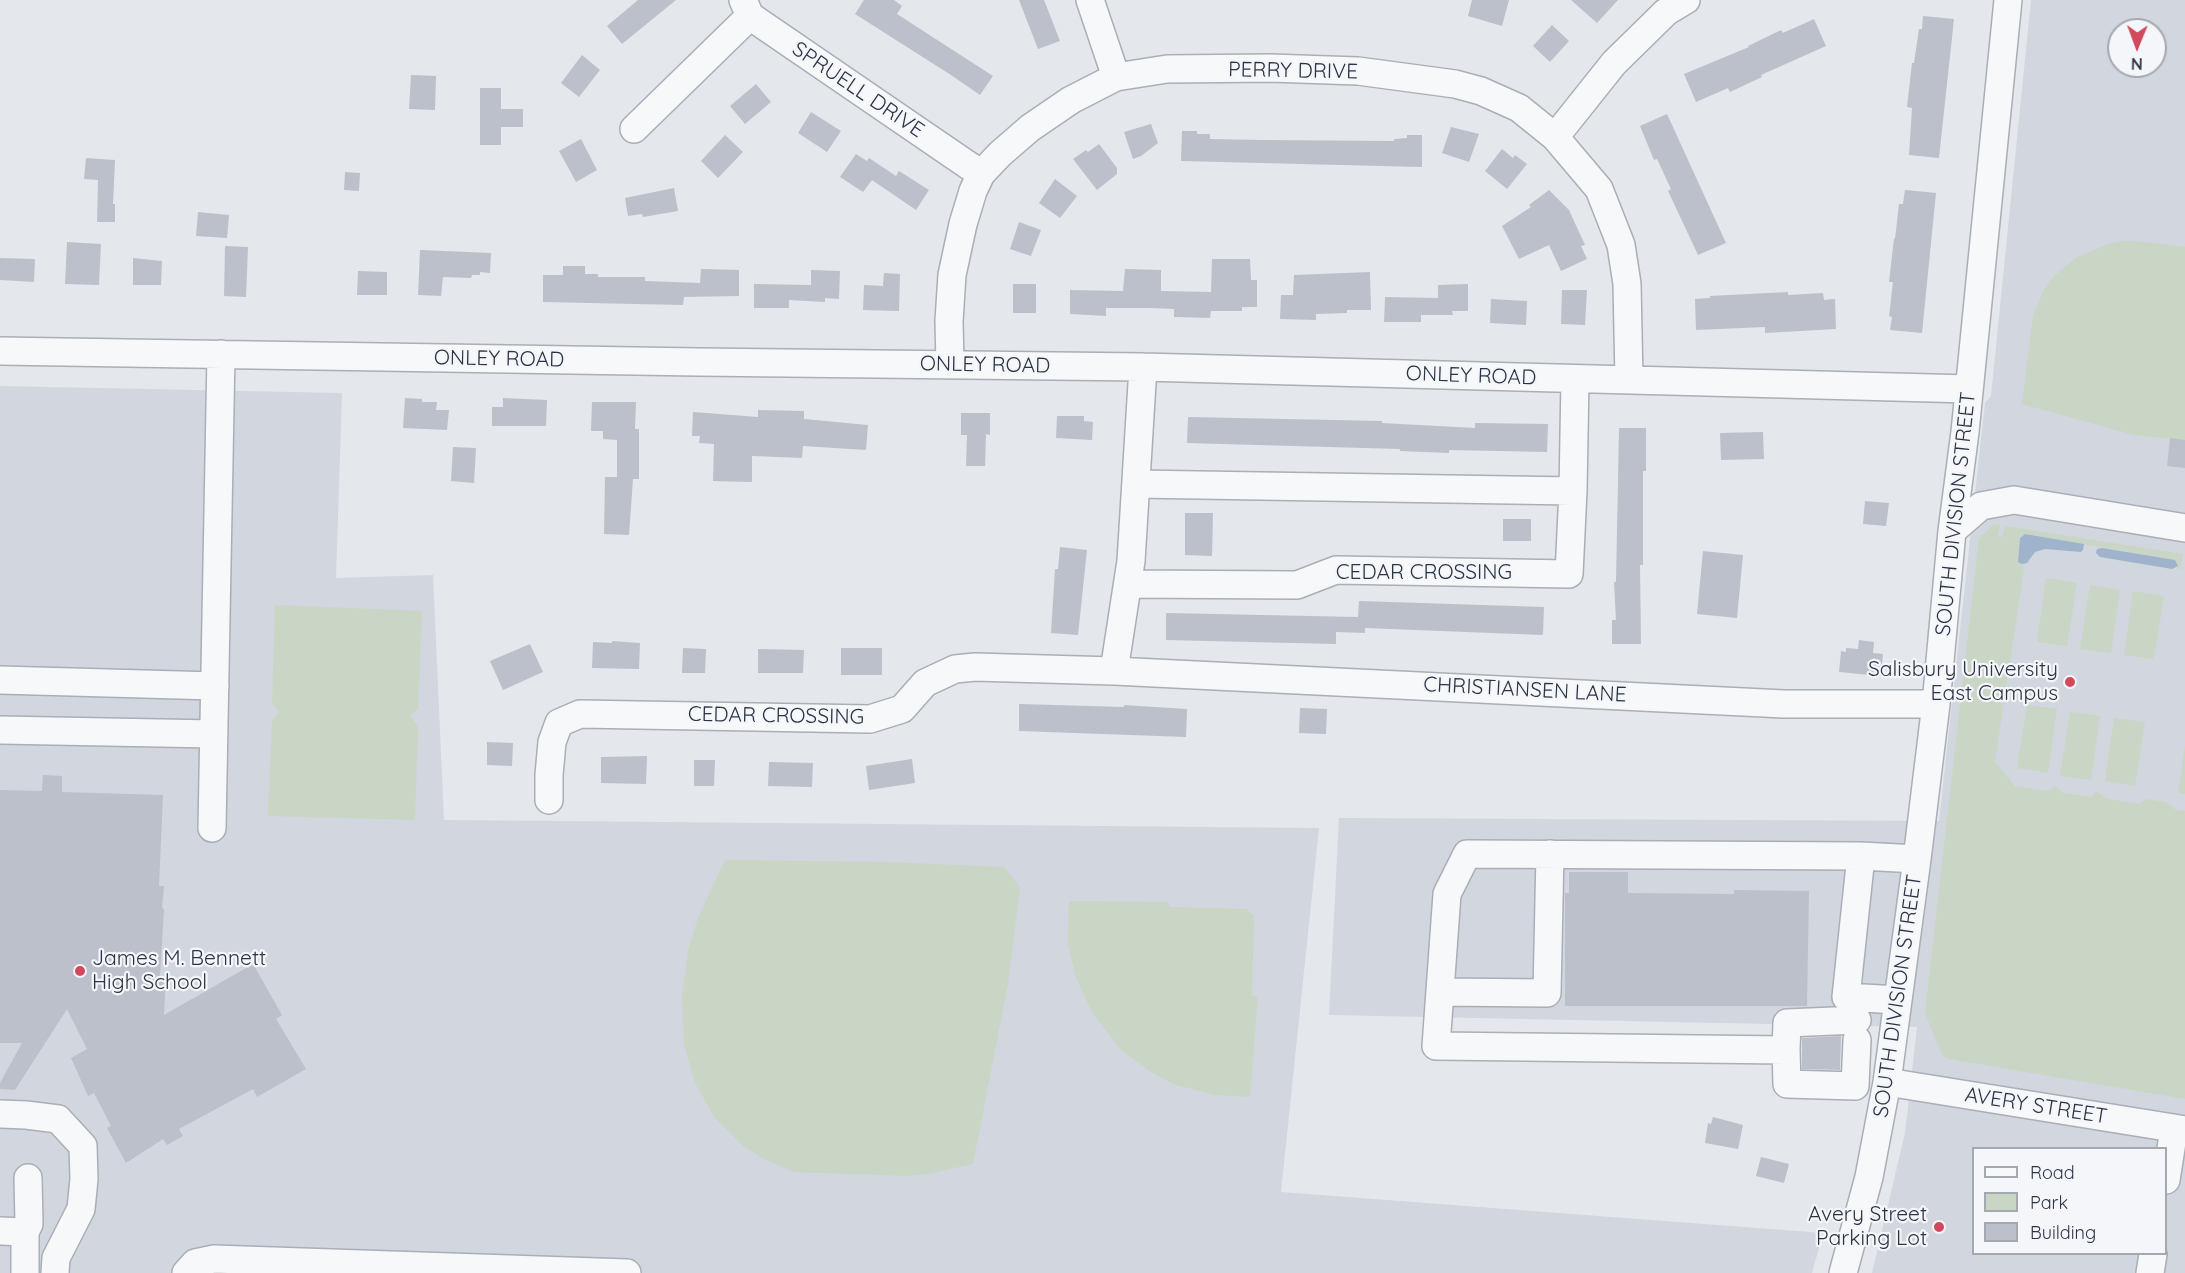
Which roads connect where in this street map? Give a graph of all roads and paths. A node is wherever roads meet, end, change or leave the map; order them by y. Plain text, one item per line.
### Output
1 (1090, 0) edge
2 (1686, 0) edge
3 (2008, 0) edge
4 (746, 8) edge
5 (1116, 77) junction
6 (634, 129) dead end
7 (1556, 136) junction
8 (981, 174) junction
9 (0, 351) edge
10 (221, 354) junction
11 (950, 365) junction
12 (1143, 367) junction
13 (1575, 379) junction
14 (1629, 380) junction
15 (1969, 389) junction
16 (1136, 483) junction
17 (1573, 491) junction
18 (2185, 528) edge
19 (1952, 531) junction
20 (1128, 584) junction
21 (1114, 671) junction
22 (0, 680) edge
23 (215, 686) junction
24 (1936, 704) junction
25 (0, 730) edge
26 (214, 734) junction
27 (549, 800) dead end
28 (212, 828) dead end
29 (1550, 854) junction
30 (1861, 856) junction
31 (1917, 859) junction
32 (1440, 992) junction
33 (1898, 1000) junction
34 (1853, 1019) junction
35 (1892, 1043) junction
36 (1786, 1050) junction
37 (1887, 1082) junction
38 (0, 1114) edge
39 (2180, 1130) edge
40 (2167, 1176) edge
41 (28, 1178) dead end
42 (13, 1232) edge
43 (2153, 1255) edge
44 (25, 1273) edge
45 (55, 1273) edge
46 (186, 1273) edge
47 (627, 1273) edge
48 (1843, 1273) edge
49 (2150, 1273) edge

1 - 5 street
2 - 7 street
3 - 15 street, SOUTH DIVISION STREET
4 - 6 street
4 - 8 street, SPRUELL DRIVE
5 - 7 street, PERRY DRIVE
5 - 8 street, PERRY DRIVE
7 - 14 street, PERRY DRIVE
8 - 11 street, PERRY DRIVE
9 - 10 street, ONLEY ROAD
10 - 11 street, ONLEY ROAD
10 - 23 street
11 - 12 street, ONLEY ROAD
12 - 13 street, ONLEY ROAD
12 - 16 street
13 - 14 street, ONLEY ROAD
13 - 17 street, CEDAR CROSSING
14 - 15 street, ONLEY ROAD
15 - 19 street, SOUTH DIVISION STREET
16 - 17 street
16 - 20 street
17 - 20 street, CEDAR CROSSING
18 - 19 street
19 - 24 street, SOUTH DIVISION STREET
20 - 21 street
21 - 24 street, CHRISTIANSEN LANE
21 - 27 street, CEDAR CROSSING
22 - 23 street
23 - 26 street
24 - 31 street, SOUTH DIVISION STREET
25 - 26 street
26 - 28 street
29 - 30 street
29 - 32 street
29 - 32 street
30 - 31 street
30 - 34 street
31 - 33 street, SOUTH DIVISION STREET
32 - 36 street
33 - 34 street
33 - 35 street, SOUTH DIVISION STREET
34 - 35 street
34 - 36 street
34 - 36 street
35 - 37 street, SOUTH DIVISION STREET
37 - 39 street, AVERY STREET
37 - 48 street, SOUTH DIVISION STREET
38 - 45 street
39 - 40 street
41 - 42 street
42 - 44 street
43 - 49 street
46 - 47 street

